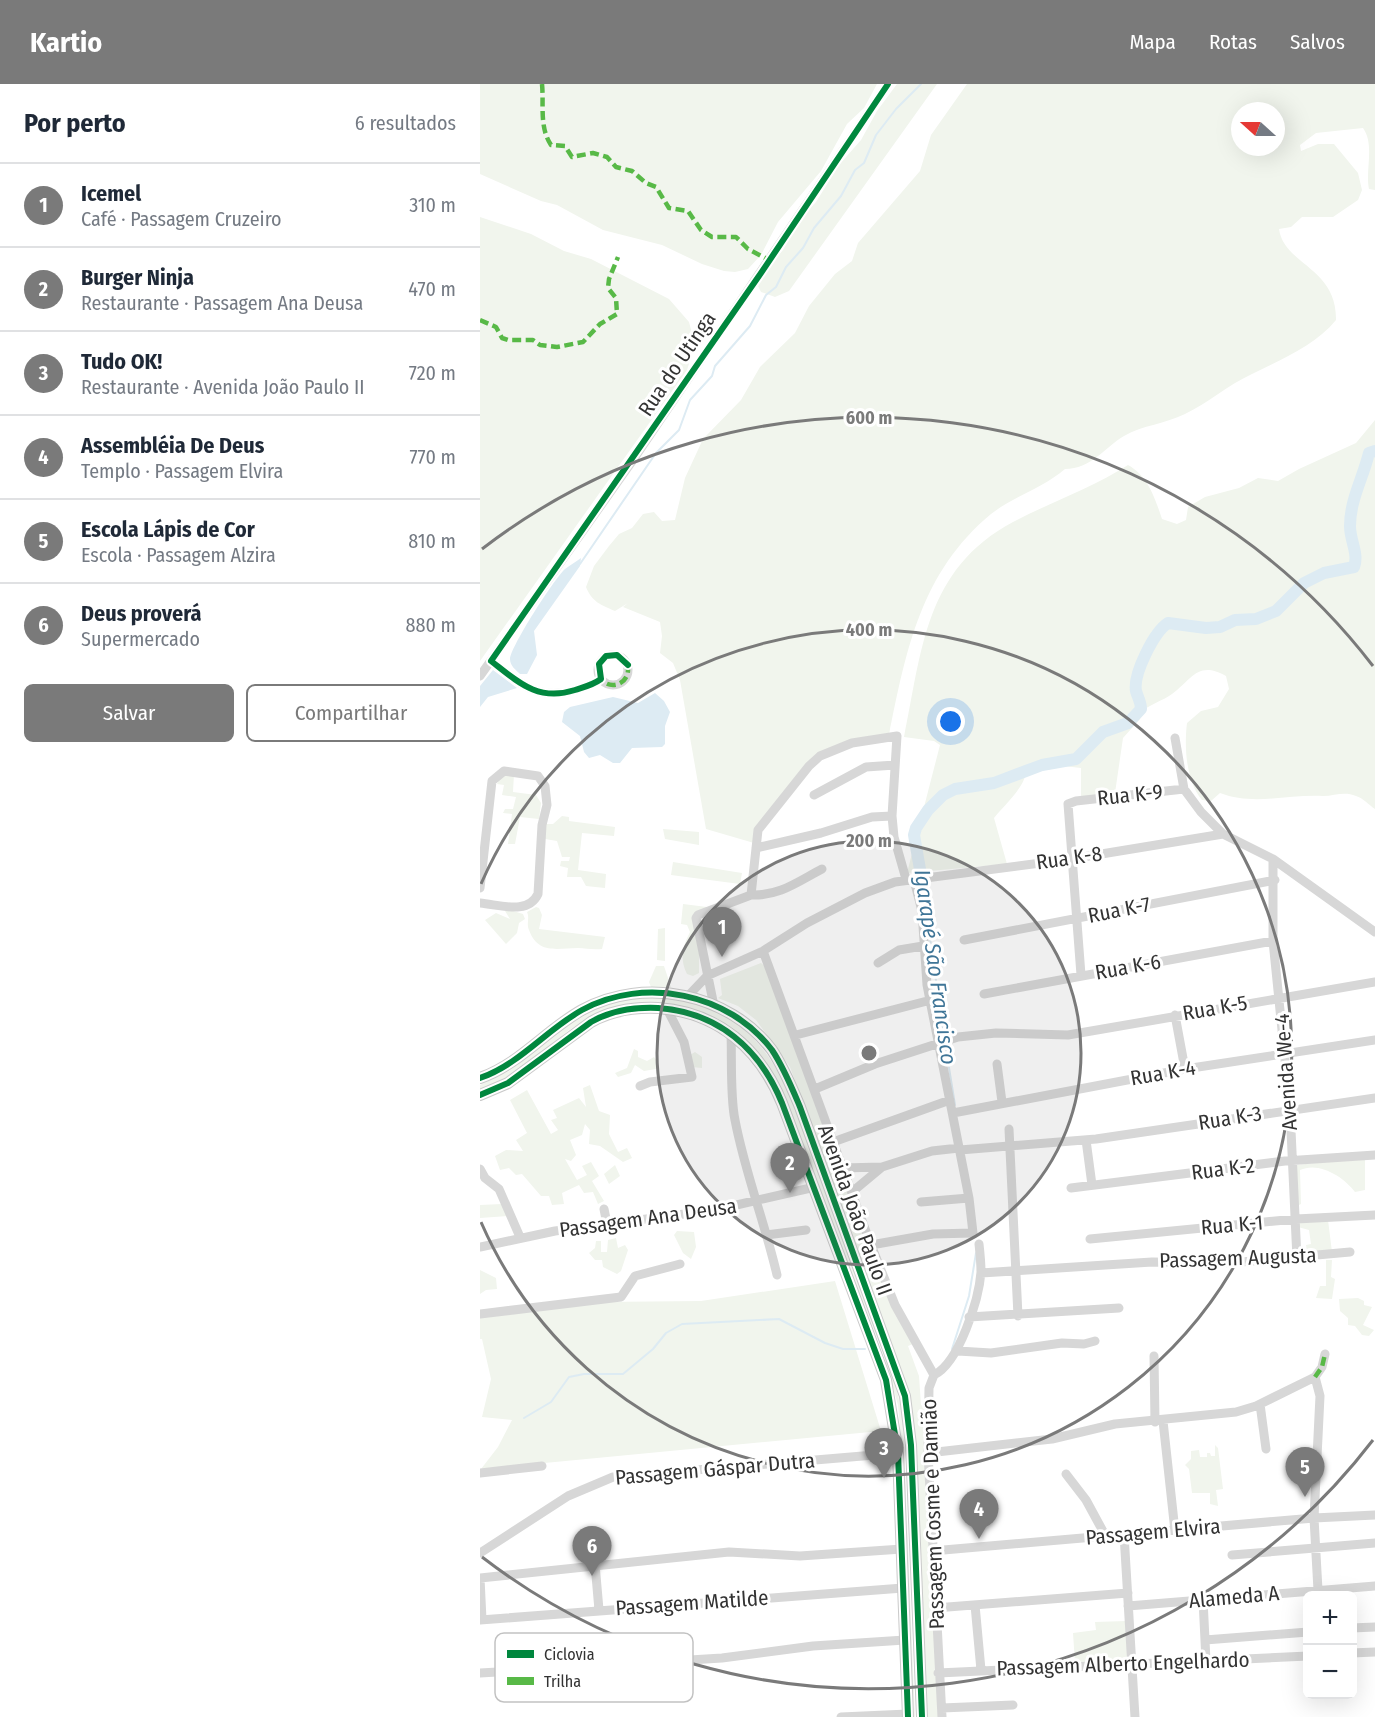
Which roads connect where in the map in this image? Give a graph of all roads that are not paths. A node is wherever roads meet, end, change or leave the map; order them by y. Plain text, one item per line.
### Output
1 (888, 84) edge
2 (491, 661) junction
3 (480, 676) edge
4 (600, 679) dead end
5 (1175, 738) dead end
6 (895, 765) junction
7 (480, 788) edge
8 (491, 789) junction
9 (1184, 789) junction
10 (814, 795) dead end
11 (892, 816) junction
12 (483, 834) edge
13 (1223, 834) junction
14 (756, 848) junction
15 (1071, 859) junction
16 (1273, 859) junction
17 (1287, 868) junction
18 (822, 869) dead end
19 (916, 879) junction
20 (1273, 882) junction
21 (480, 888) edge
22 (751, 895) junction
23 (480, 903) edge
24 (1076, 918) junction
25 (1375, 933) edge
26 (964, 940) dead end
27 (1274, 941) junction
28 (923, 946) junction
29 (763, 951) junction
30 (878, 963) dead end
31 (1081, 975) junction
32 (707, 976) junction
33 (1375, 982) edge
34 (984, 994) dead end
35 (688, 996) junction
36 (1280, 996) junction
37 (931, 1000) junction
38 (714, 1005) junction
39 (667, 1009) junction
40 (1175, 1016) junction
41 (731, 1033) junction
42 (795, 1035) junction
43 (1375, 1040) edge
44 (943, 1043) junction
45 (1285, 1052) junction
46 (998, 1064) dead end
47 (1185, 1069) junction
48 (480, 1078) edge
49 (640, 1086) dead end
50 (815, 1089) junction
51 (480, 1095) edge
52 (1375, 1098) edge
53 (950, 1100) junction
54 (1002, 1102) junction
55 (1290, 1109) junction
56 (955, 1112) junction
57 (1009, 1129) dead end
58 (1086, 1140) junction
59 (833, 1142) junction
60 (1010, 1147) junction
61 (961, 1149) junction
62 (1375, 1155) edge
63 (1293, 1160) junction
64 (882, 1167) junction
65 (842, 1168) junction
66 (480, 1169) edge
67 (1092, 1185) junction
68 (815, 1187) junction
69 (1071, 1188) dead end
70 (852, 1192) junction
71 (969, 1198) junction
72 (755, 1202) junction
73 (921, 1202) dead end
74 (604, 1209) dead end
75 (1375, 1215) edge
76 (1296, 1219) junction
77 (607, 1224) junction
78 (806, 1230) dead end
79 (766, 1235) junction
80 (520, 1237) junction
81 (1090, 1239) dead end
82 (980, 1244) dead end
83 (871, 1245) junction
84 (480, 1247) edge
85 (1350, 1252) dead end
86 (1297, 1259) junction
87 (680, 1264) dead end
88 (1015, 1271) junction
89 (981, 1273) junction
90 (777, 1275) dead end
91 (1119, 1308) dead end
92 (480, 1314) edge
93 (1018, 1316) junction
94 (969, 1317) junction
95 (1095, 1341) dead end
96 (958, 1351) junction
97 (1325, 1354) dead end
98 (1154, 1356) dead end
99 (934, 1375) junction
100 (1315, 1377) junction
101 (1260, 1404) junction
102 (1159, 1421) junction
103 (1266, 1449) dead end
104 (898, 1453) junction
105 (927, 1453) junction
106 (542, 1466) dead end
107 (480, 1473) edge
108 (1066, 1474) dead end
109 (1375, 1515) edge
110 (1314, 1518) junction
111 (1175, 1531) junction
112 (1124, 1534) junction
113 (1105, 1535) junction
114 (1375, 1543) edge
115 (1316, 1547) junction
116 (902, 1549) junction
117 (932, 1551) junction
118 (480, 1552) edge
119 (1232, 1555) dead end
120 (595, 1564) junction
121 (480, 1578) edge
122 (1375, 1586) edge
123 (903, 1588) junction
124 (1318, 1590) junction
125 (1128, 1593) junction
126 (1203, 1599) junction
127 (975, 1605) junction
128 (1128, 1606) junction
129 (935, 1608) junction
130 (599, 1610) junction
131 (481, 1620) edge
132 (1375, 1626) edge
133 (1357, 1628) edge
134 (1303, 1632) edge
135 (904, 1640) junction
136 (1205, 1640) junction
137 (1375, 1652) edge
138 (1357, 1653) edge
139 (1303, 1656) edge
140 (693, 1659) edge
141 (1206, 1661) junction
142 (1132, 1664) junction
143 (981, 1670) junction
144 (495, 1672) edge
145 (480, 1673) edge
146 (939, 1673) junction
147 (1013, 1705) dead end
148 (942, 1712) edge
149 (908, 1715) edge
150 (841, 1717) edge
151 (922, 1717) edge
152 (1135, 1717) edge

1 - 2 street, Rua do Utinga
2 - 3 street, Rua do Utinga
2 - 4 street
5 - 9 street
6 - 10 street
6 - 11 street
6 - 14 street
7 - 8 street
8 - 12 street
8 - 23 street
9 - 13 street
9 - 15 street, Rua K-9
11 - 14 street
11 - 19 street
12 - 21 street
13 - 15 street, Rua K-8
13 - 16 street
14 - 22 street
15 - 19 street, Rua K-8
15 - 24 street
16 - 17 street
16 - 20 street, Avenida We-4
17 - 20 street
17 - 25 street
18 - 22 street
19 - 28 street
19 - 29 street, Rua K-8
20 - 24 street, Rua K-7
20 - 27 street, Avenida We-4
22 - 32 street
24 - 26 street, Rua K-7
24 - 31 street
27 - 31 street, Rua K-6
27 - 36 street, Avenida We-4
28 - 30 street
28 - 37 street
29 - 32 street, Rua K-8
29 - 42 street, Passagem Cosme e Damião
31 - 34 street, Rua K-6
32 - 35 street
32 - 38 street
33 - 36 street, Rua K-5
35 - 38 main road, Avenida João Paulo II
35 - 48 main road, Avenida João Paulo II
36 - 40 street, Rua K-5
36 - 45 street, Avenida We-4
37 - 42 street
37 - 44 street
38 - 151 main road, Avenida João Paulo II
39 - 41 main road, Avenida João Paulo II
39 - 49 street
39 - 51 main road, Avenida João Paulo II
40 - 44 street, Rua K-5
40 - 47 street
41 - 68 main road, Avenida João Paulo II
41 - 72 street
42 - 50 street, Passagem Cosme e Damião
43 - 45 street, Rua K-4
44 - 50 street, Rua K-5
44 - 53 street
45 - 47 street, Rua K-4
45 - 55 street, Avenida We-4
46 - 54 street
47 - 54 street, Rua K-4
50 - 59 street, Passagem Cosme e Damião
52 - 55 street, Rua K-3
53 - 56 street
53 - 59 street
54 - 56 street, Rua K-4
55 - 58 street, Rua K-3
55 - 63 street, Avenida We-4
56 - 61 street
57 - 60 street
58 - 60 street, Rua K-3
58 - 67 street
59 - 65 street, Passagem Cosme e Damião
60 - 61 street, Rua K-3
60 - 88 street
61 - 64 street, Rua K-3
61 - 71 street
62 - 63 street, Rua K-2
63 - 67 street, Rua K-2
63 - 76 street, Avenida We-4
64 - 65 street
64 - 70 street
65 - 70 street, Passagem Cosme e Damião
66 - 80 street
67 - 69 street, Rua K-2
68 - 72 street, Passagem Ana Deusa
68 - 104 main road, Avenida João Paulo II
70 - 83 street, Passagem Cosme e Damião
71 - 73 street
71 - 83 street
72 - 77 street, Passagem Ana Deusa
72 - 79 street
74 - 77 street
75 - 76 street, Rua K-1
76 - 81 street, Rua K-1
76 - 86 street, Avenida We-4
77 - 80 street, Passagem Ana Deusa
78 - 79 street
79 - 90 street
80 - 84 street, Passagem Ana Deusa
82 - 89 street
83 - 99 street, Passagem Cosme e Damião
85 - 86 street, Passagem Augusta
86 - 88 street, Passagem Augusta
87 - 92 street
88 - 89 street, Passagem Augusta
88 - 93 street
89 - 94 street
91 - 93 street
93 - 94 street
94 - 96 street
95 - 96 street
96 - 99 street
97 - 100 street
98 - 102 street
99 - 105 street, Passagem Cosme e Damião
100 - 101 street
100 - 110 street
101 - 102 street
101 - 103 street
102 - 105 street
102 - 111 street
104 - 116 main road, Avenida João Paulo II
104 - 118 street, Passagem Gáspar Dutra
105 - 117 street, Passagem Cosme e Damião
106 - 107 street
108 - 113 street
109 - 110 street, Passagem Elvira
110 - 111 street, Passagem Elvira
110 - 115 street
111 - 112 street, Passagem Elvira
112 - 113 street, Passagem Elvira
112 - 125 street
113 - 117 street, Passagem Elvira
114 - 115 street
115 - 119 street
115 - 124 street
116 - 120 street
116 - 123 main road, Avenida João Paulo II
117 - 129 street, Passagem Cosme e Damião
120 - 121 street
120 - 130 street
121 - 131 street
122 - 124 street, Alameda A
123 - 130 street, Passagem Matilde
123 - 135 main road, Avenida João Paulo II
124 - 126 street, Alameda A
125 - 127 street
125 - 128 street
126 - 128 street, Alameda A
126 - 136 street
127 - 129 street
127 - 143 street
128 - 142 street
129 - 146 street, Passagem Cosme e Damião
130 - 131 street, Passagem Matilde
132 - 133 street
134 - 136 street
135 - 140 street
135 - 149 main road, Avenida João Paulo II
136 - 141 street
137 - 138 street
139 - 141 street, Passagem Alberto Engelhardo
141 - 142 street, Passagem Alberto Engelhardo
142 - 143 street, Passagem Alberto Engelhardo
142 - 152 street
143 - 146 street, Passagem Alberto Engelhardo
144 - 145 street
146 - 148 street, Passagem Cosme e Damião
147 - 148 street
149 - 150 street

